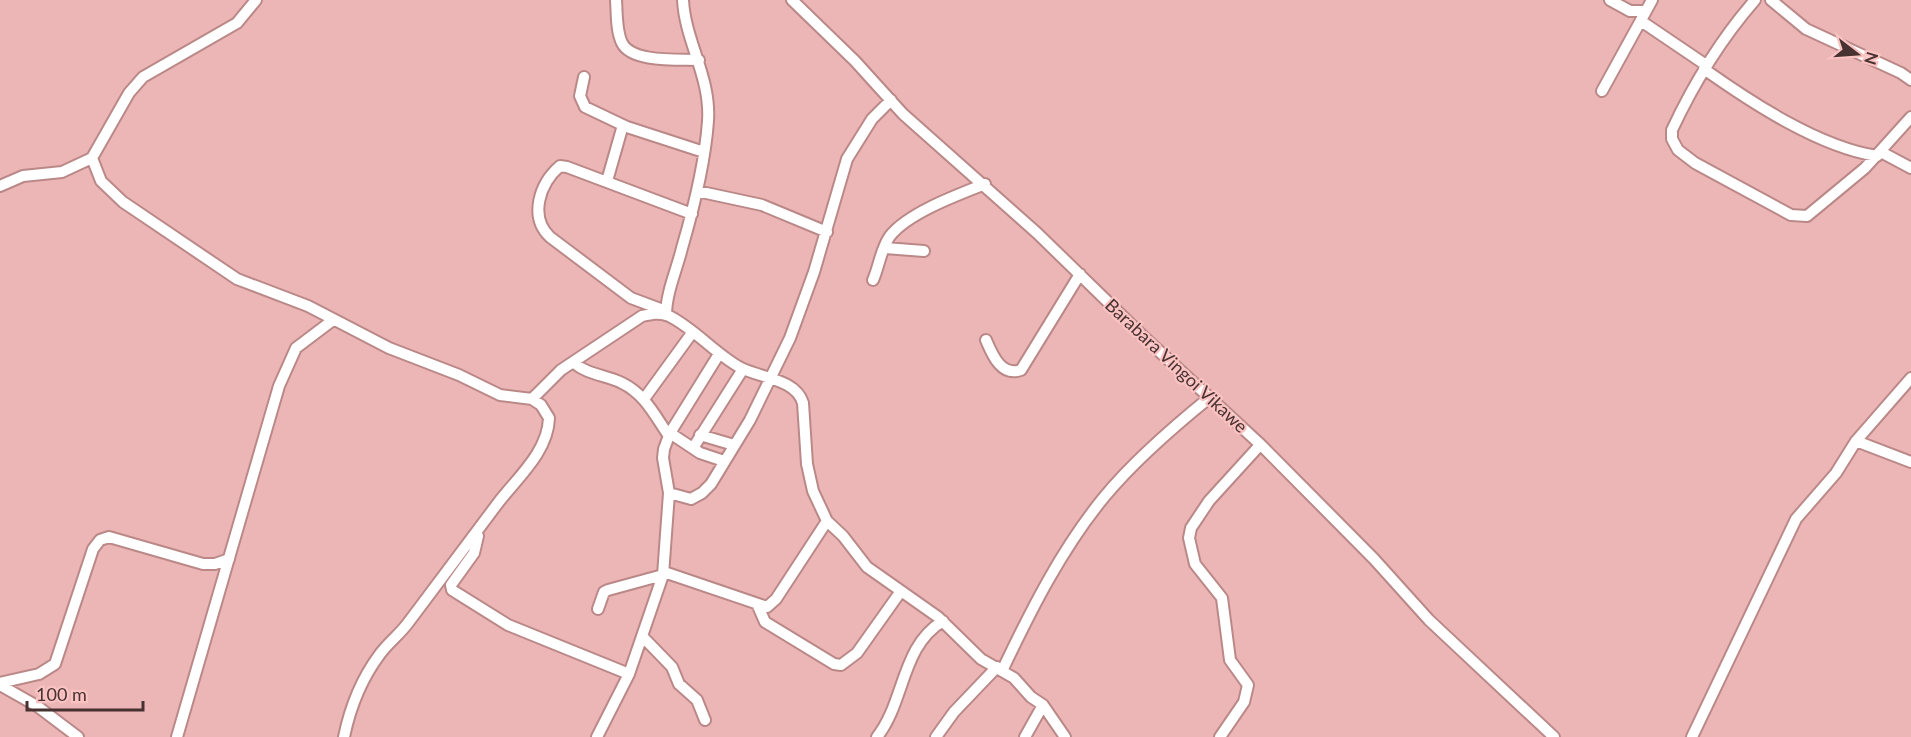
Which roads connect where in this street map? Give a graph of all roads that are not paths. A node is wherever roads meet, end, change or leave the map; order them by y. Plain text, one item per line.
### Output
1 (256, 0) edge
2 (616, 0) edge
3 (683, 0) edge
4 (792, 0) edge
5 (1610, 0) edge
6 (1652, 0) edge
7 (1755, 0) edge
8 (1770, 0) edge
9 (1643, 16) junction
10 (699, 60) junction
11 (1705, 67) junction
12 (584, 77) dead end
13 (1911, 80) edge
14 (1602, 92) dead end
15 (891, 100) junction
16 (1911, 117) edge
17 (623, 125) junction
18 (704, 152) junction
19 (1879, 154) junction
20 (92, 158) junction
21 (1911, 168) edge
22 (607, 181) junction
23 (985, 184) junction
24 (0, 186) edge
25 (697, 191) junction
26 (692, 214) junction
27 (826, 232) junction
28 (885, 248) junction
29 (924, 251) dead end
30 (1080, 274) junction
31 (873, 280) dead end
32 (666, 313) junction
33 (333, 320) junction
34 (692, 333) junction
35 (986, 340) dead end
36 (719, 354) junction
37 (574, 363) junction
38 (743, 369) junction
39 (1911, 378) edge
40 (772, 380) junction
41 (1209, 398) junction
42 (532, 399) junction
43 (644, 399) junction
44 (669, 435) junction
45 (700, 435) junction
46 (1856, 441) junction
47 (734, 445) junction
48 (1260, 445) junction
49 (693, 448) junction
50 (724, 461) junction
51 (1911, 462) edge
52 (669, 493) junction
53 (827, 521) junction
54 (479, 532) junction
55 (229, 559) junction
56 (664, 574) junction
57 (901, 591) junction
58 (758, 606) junction
59 (598, 609) dead end
60 (943, 621) junction
61 (642, 636) junction
62 (1000, 669) junction
63 (629, 674) junction
64 (0, 684) edge
65 (1043, 705) junction
66 (705, 720) dead end
67 (880, 736) edge
68 (78, 737) edge
69 (177, 737) edge
70 (344, 737) edge
71 (597, 737) edge
72 (936, 737) edge
73 (1025, 737) edge
74 (1065, 737) edge
75 (1220, 737) edge
76 (1554, 737) edge
77 (1692, 737) edge

1 - 20 street
2 - 10 street
3 - 10 street
4 - 15 street, Barabara Vingoi Vikawe
5 - 9 street
6 - 9 street
7 - 11 street
8 - 13 street
9 - 11 street
9 - 14 street
10 - 18 street
11 - 19 street
11 - 19 street
12 - 17 street
15 - 23 street, Barabara Vingoi Vikawe
15 - 27 street
16 - 19 street
17 - 18 street
17 - 22 street
18 - 25 street
19 - 21 street
20 - 24 street
20 - 33 street
22 - 26 street
22 - 32 street
23 - 28 street
23 - 30 street, Barabara Vingoi Vikawe
25 - 26 street
25 - 27 street
26 - 32 street
27 - 40 street
28 - 29 street
28 - 31 street
30 - 35 street
30 - 41 street, Barabara Vingoi Vikawe
32 - 34 street
32 - 37 street
33 - 42 street
33 - 55 street
34 - 36 street
34 - 43 street
36 - 38 street
36 - 44 street
37 - 42 street
37 - 43 street
38 - 40 street
38 - 45 street
39 - 46 street
40 - 47 street
40 - 53 street
41 - 48 street, Barabara Vingoi Vikawe
41 - 62 street
42 - 54 street
43 - 44 street
44 - 49 street
44 - 52 street
45 - 47 street
45 - 49 street
46 - 51 street
46 - 77 street
47 - 50 street
48 - 75 street
48 - 76 street, Barabara Vingoi Vikawe
49 - 50 street
50 - 52 street
52 - 56 street
53 - 57 street
53 - 58 street
54 - 63 street
54 - 70 street
55 - 64 street
55 - 69 street
56 - 58 street
56 - 59 street
56 - 61 street
57 - 58 street
57 - 60 street
60 - 62 street
60 - 67 street
61 - 63 street
61 - 66 street
62 - 65 street
62 - 72 street
63 - 71 street
64 - 68 street
65 - 73 street
65 - 74 street

